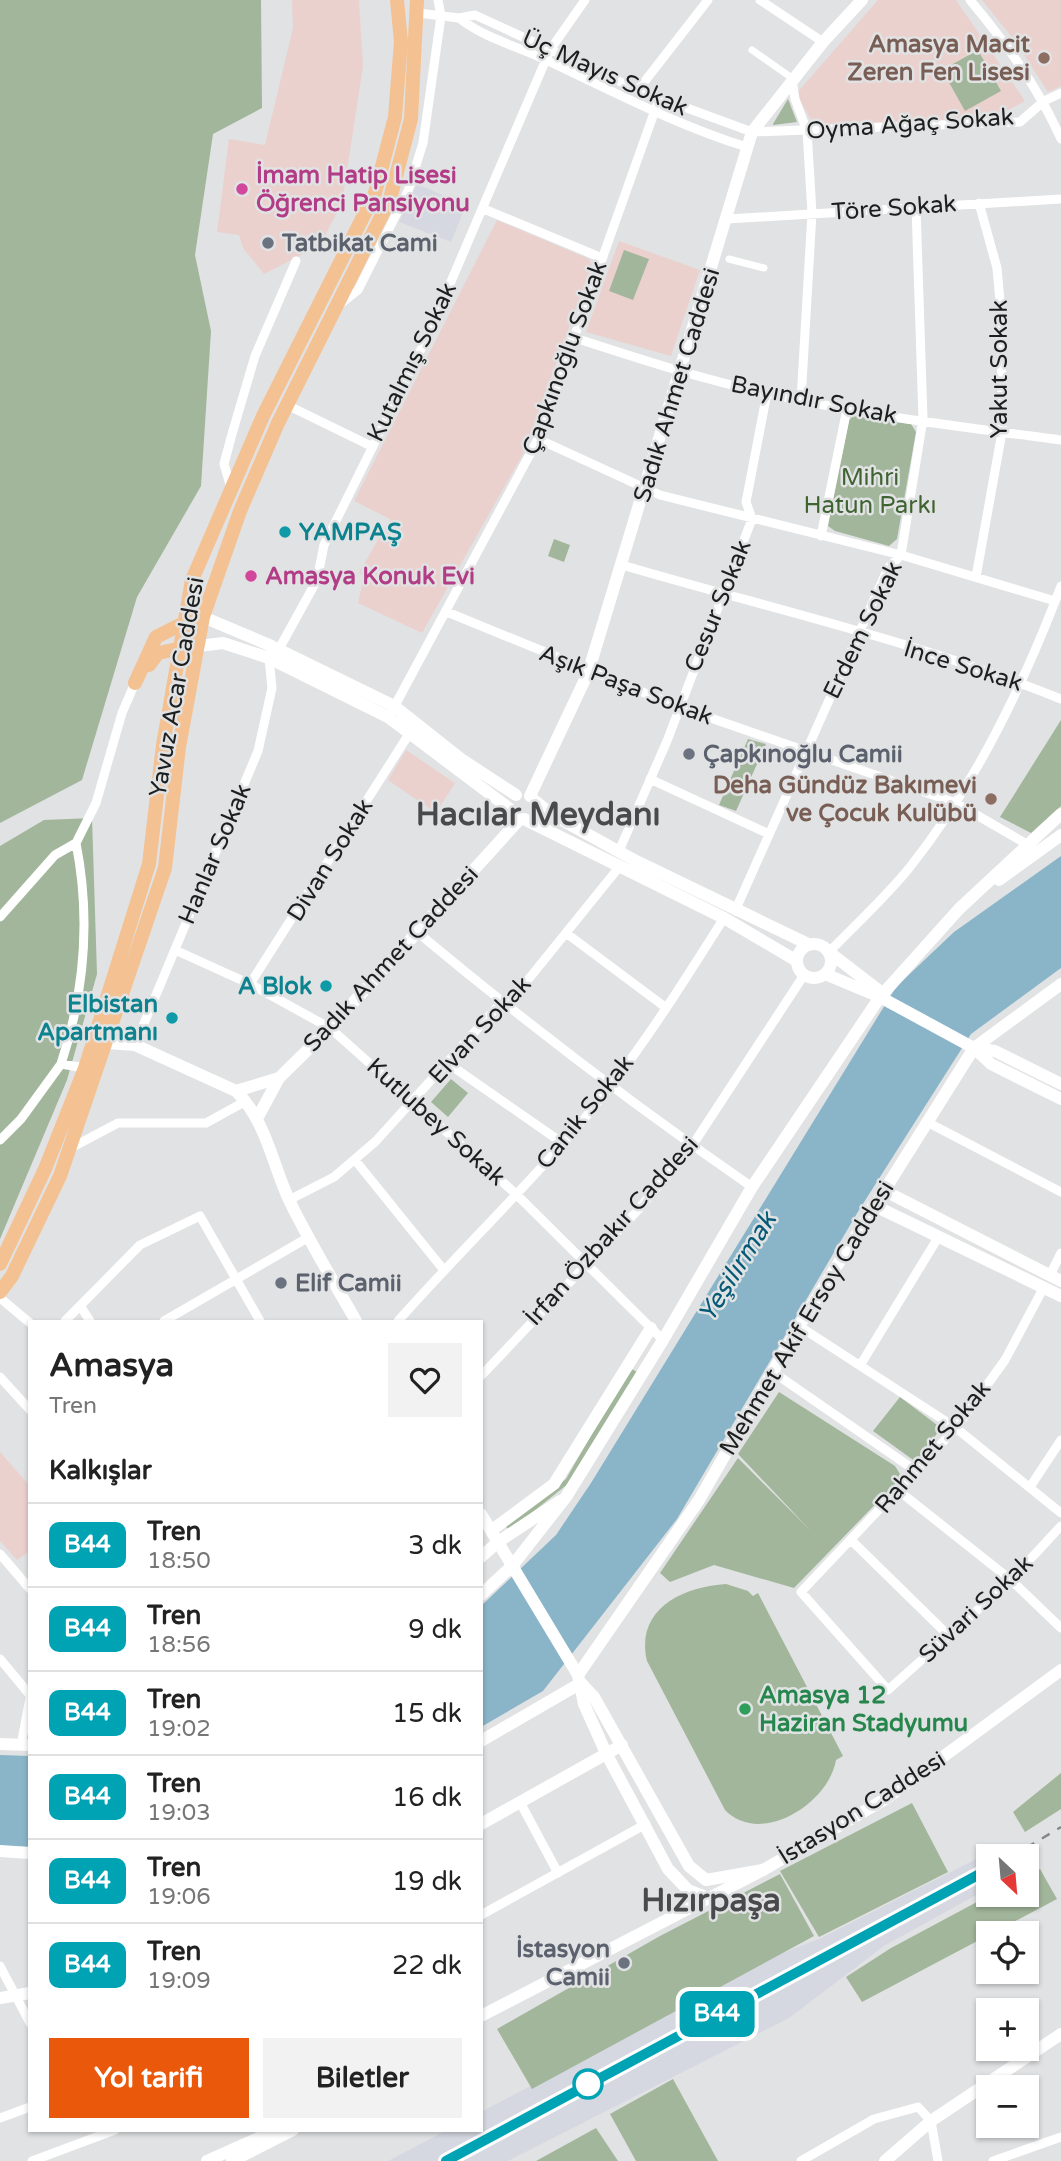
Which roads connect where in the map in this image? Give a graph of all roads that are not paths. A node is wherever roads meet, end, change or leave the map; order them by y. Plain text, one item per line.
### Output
1 (397, 0) edge
2 (438, 0) edge
3 (585, 0) edge
4 (708, 0) edge
5 (760, 0) edge
6 (862, 0) edge
7 (970, 0) edge
8 (418, 6) edge
9 (441, 16) junction
10 (459, 18) junction
11 (823, 42) junction
12 (550, 50) junction
13 (752, 50) dead end
14 (546, 60) junction
15 (792, 78) junction
16 (638, 90) junction
17 (1061, 93) edge
18 (659, 99) junction
19 (1044, 101) junction
20 (655, 113) junction
21 (807, 131) junction
22 (752, 132) junction
23 (1061, 139) edge
24 (747, 147) junction
25 (1061, 199) edge
26 (979, 203) junction
27 (916, 207) junction
28 (484, 209) junction
29 (812, 213) junction
30 (727, 219) junction
31 (724, 257) junction
32 (602, 258) junction
33 (296, 261) dead end
34 (764, 268) dead end
35 (335, 308) junction
36 (572, 337) junction
37 (679, 372) junction
38 (767, 393) junction
39 (801, 400) junction
40 (287, 405) junction
41 (847, 409) junction
42 (923, 419) junction
43 (1002, 432) junction
44 (538, 439) junction
45 (1061, 440) edge
46 (371, 446) junction
47 (646, 488) junction
48 (231, 490) junction
49 (752, 519) junction
50 (821, 536) junction
51 (901, 555) junction
52 (622, 565) junction
53 (976, 577) junction
54 (1061, 586) edge
55 (722, 596) junction
56 (1055, 601) junction
57 (447, 612) junction
58 (203, 617) junction
59 (186, 620) junction
60 (858, 634) junction
61 (199, 646) junction
62 (182, 648) junction
63 (274, 653) junction
64 (588, 673) junction
65 (135, 683) junction
66 (1021, 683) junction
67 (1061, 699) edge
68 (678, 707) junction
69 (391, 712) junction
70 (409, 734) junction
71 (804, 751) junction
72 (650, 779) junction
73 (516, 795) junction
74 (532, 798) junction
75 (956, 803) junction
76 (1061, 814) edge
77 (516, 815) junction
78 (769, 834) junction
79 (1061, 835) edge
80 (76, 843) junction
81 (1032, 847) junction
82 (619, 851) junction
83 (621, 866) junction
84 (735, 911) junction
85 (0, 917) edge
86 (724, 918) junction
87 (417, 932) junction
88 (566, 933) junction
89 (808, 944) junction
90 (176, 950) junction
91 (829, 952) junction
92 (797, 961) junction
93 (825, 974) junction
94 (804, 975) junction
95 (1061, 984) edge
96 (250, 985) junction
97 (883, 999) junction
98 (502, 1003) junction
99 (664, 1007) junction
100 (330, 1028) junction
101 (107, 1043) junction
102 (135, 1045) junction
103 (970, 1046) junction
104 (446, 1062) junction
105 (61, 1064) junction
106 (85, 1068) junction
107 (279, 1078) junction
108 (1061, 1084) edge
109 (610, 1086) junction
110 (236, 1091) junction
111 (1061, 1099) edge
112 (414, 1100) junction
113 (246, 1101) junction
114 (258, 1117) junction
115 (926, 1122) junction
116 (0, 1140) edge
117 (561, 1142) junction
118 (692, 1146) junction
119 (69, 1149) junction
120 (355, 1160) junction
121 (752, 1187) junction
122 (883, 1190) junction
123 (1061, 1192) edge
124 (516, 1194) junction
125 (289, 1200) junction
126 (873, 1205) junction
127 (309, 1237) junction
128 (939, 1237) junction
129 (1061, 1253) edge
130 (0, 1264) edge
131 (586, 1265) junction
132 (443, 1269) junction
133 (1056, 1278) edge
134 (238, 1280) junction
135 (1044, 1287) junction
136 (0, 1292) edge
137 (1061, 1296) edge
138 (0, 1298) edge
139 (80, 1307) junction
140 (66, 1320) edge
141 (89, 1320) edge
142 (166, 1320) edge
143 (259, 1320) edge
144 (355, 1320) edge
145 (399, 1320) edge
146 (28, 1321) edge
147 (799, 1326) junction
148 (652, 1328) junction
149 (663, 1340) junction
150 (861, 1364) junction
151 (773, 1372) junction
152 (483, 1374) edge
153 (0, 1377) edge
154 (26, 1399) edge
155 (956, 1428) junction
156 (1061, 1440) edge
157 (916, 1471) junction
158 (1030, 1487) junction
159 (899, 1491) junction
160 (566, 1497) junction
161 (1061, 1513) edge
162 (483, 1517) edge
163 (1061, 1526) edge
164 (495, 1536) junction
165 (852, 1541) junction
166 (0, 1554) edge
167 (483, 1555) edge
168 (514, 1569) junction
169 (1011, 1580) junction
170 (28, 1584) edge
171 (483, 1593) edge
172 (1061, 1628) edge
173 (949, 1636) junction
174 (0, 1660) edge
175 (1061, 1670) edge
176 (578, 1676) junction
177 (888, 1690) joint
178 (28, 1694) edge
179 (28, 1716) edge
180 (483, 1740) edge
181 (0, 1744) edge
182 (25, 1745) edge
183 (622, 1745) junction
184 (606, 1753) junction
185 (521, 1804) junction
186 (483, 1823) edge
187 (646, 1824) junction
188 (0, 1852) edge
189 (28, 1853) edge
190 (763, 1870) junction
191 (558, 1872) junction
192 (706, 1897) junction
193 (483, 1914) edge
194 (0, 1966) edge
195 (28, 1993) edge
196 (15, 1995) junction
197 (0, 1998) edge
198 (483, 2015) edge
199 (28, 2019) edge
200 (1061, 2034) edge
201 (28, 2108) edge
202 (0, 2118) edge
203 (931, 2121) junction
204 (110, 2132) edge
205 (271, 2132) edge
206 (289, 2132) edge
207 (1061, 2137) edge
208 (32, 2161) edge
209 (206, 2161) edge
210 (232, 2161) edge
211 (801, 2161) edge
212 (885, 2161) edge
213 (938, 2161) edge
214 (993, 2161) edge

1 - 48 main road, Yavuz Acar Caddesi
2 - 9 street
3 - 12 street, Kutalmış Sokak
4 - 16 street
5 - 11 street
6 - 11 main road, Sadık Ahmet Caddesi
7 - 19 street
8 - 9 street, Üç Mayıs Sokak
8 - 35 main road, Yavuz Acar Caddesi
9 - 10 street, Üç Mayıs Sokak
9 - 35 street
10 - 12 street, Üç Mayıs Sokak
10 - 14 street, Üç Mayıs Sokak
11 - 15 main road, Sadık Ahmet Caddesi
12 - 14 street, Kutalmış Sokak
12 - 16 street, Üç Mayıs Sokak
13 - 15 street
14 - 20 street, Üç Mayıs Sokak
14 - 28 street, Kutalmış Sokak
15 - 21 street
15 - 22 main road, Sadık Ahmet Caddesi
16 - 18 street, Üç Mayıs Sokak
17 - 19 street, Oyma Ağaç Sokak
18 - 20 street, Çapkınoğlu Sokak
18 - 22 street, Üç Mayıs Sokak
19 - 21 street, Oyma Ağaç Sokak
19 - 23 street
20 - 24 street, Üç Mayıs Sokak
20 - 32 street, Çapkınoğlu Sokak
21 - 22 street, Oyma Ağaç Sokak
21 - 29 street
22 - 24 main road, Sadık Ahmet Caddesi
24 - 30 main road, Sadık Ahmet Caddesi
25 - 26 street, Töre Sokak
26 - 27 street, Töre Sokak
26 - 43 street, Yakut Sokak
27 - 29 street, Töre Sokak
27 - 42 street, Erdem Sokak
28 - 32 street
28 - 46 street, Kutalmış Sokak
29 - 30 street, Töre Sokak
29 - 39 street
30 - 31 main road, Sadık Ahmet Caddesi
31 - 34 street
31 - 37 main road, Sadık Ahmet Caddesi
32 - 36 street, Çapkınoğlu Sokak
33 - 48 street
35 - 40 main road, Yavuz Acar Caddesi
36 - 37 street, Bayındır Sokak
36 - 44 street, Çapkınoğlu Sokak
37 - 38 street, Bayındır Sokak
37 - 47 main road, Sadık Ahmet Caddesi
38 - 39 street, Bayındır Sokak
38 - 49 street, Cesur Sokak
39 - 41 street, Bayındır Sokak
40 - 46 street
40 - 58 main road, Yavuz Acar Caddesi
41 - 42 street, Bayındır Sokak
41 - 50 street
42 - 43 street, Bayındır Sokak
42 - 51 street, Erdem Sokak
43 - 45 street, Bayındır Sokak
43 - 53 street, Yakut Sokak
44 - 47 street
44 - 57 street, Çapkınoğlu Sokak
46 - 63 street, Kutalmış Sokak
47 - 49 street
47 - 52 main road, Sadık Ahmet Caddesi
48 - 59 main road, Yavuz Acar Caddesi
49 - 50 street
49 - 55 street, Cesur Sokak
50 - 51 street
51 - 53 street
51 - 60 street, Erdem Sokak
52 - 55 street, İnce Sokak
52 - 64 main road, Sadık Ahmet Caddesi
53 - 56 street
54 - 56 street
55 - 60 street, İnce Sokak
55 - 68 street, Cesur Sokak
56 - 66 street
57 - 64 street, Aşık Paşa Sokak
57 - 69 street, Çapkınoğlu Sokak
58 - 59 main road
58 - 61 main road, Yavuz Acar Caddesi
58 - 63 main road
59 - 62 main road, Yavuz Acar Caddesi
59 - 65 main road
60 - 66 street, İnce Sokak
60 - 71 street, Erdem Sokak
61 - 62 main road
61 - 63 main road
61 - 101 main road, Yavuz Acar Caddesi
62 - 65 main road
62 - 106 main road, Yavuz Acar Caddesi
63 - 69 main road
63 - 90 street, Hanlar Sokak
64 - 68 street, Aşık Paşa Sokak
64 - 74 main road, Sadık Ahmet Caddesi
65 - 80 street
66 - 67 street, İnce Sokak
66 - 75 street
68 - 71 street, Aşık Paşa Sokak
68 - 72 street, Cesur Sokak
69 - 70 main road
69 - 73 main road
70 - 77 main road
70 - 96 street, Divan Sokak
71 - 75 street, Aşık Paşa Sokak
71 - 78 street, Erdem Sokak
72 - 78 street
72 - 82 street, Cesur Sokak
73 - 74 main road
73 - 77 main road
74 - 77 main road, Sadık Ahmet Caddesi
74 - 82 main road
75 - 81 street, Aşık Paşa Sokak
75 - 91 street
76 - 81 main road
77 - 83 main road
77 - 87 main road, Sadık Ahmet Caddesi
78 - 84 street, Erdem Sokak
79 - 81 main road
80 - 85 street
80 - 105 street
81 - 97 main road
82 - 84 main road
83 - 86 main road
83 - 88 street, Elvan Sokak
84 - 89 main road
86 - 92 main road
86 - 99 street, Canik Sokak
87 - 98 street
87 - 100 main road, Sadık Ahmet Caddesi
88 - 98 street, Elvan Sokak
88 - 99 street
89 - 91 main road
89 - 92 main road
90 - 96 street, Kutlubey Sokak
90 - 102 street, Hanlar Sokak
91 - 93 main road
91 - 97 main road
92 - 94 main road
93 - 94 main road
93 - 97 main road
94 - 118 street, İrfan Özbakır Caddesi
95 - 103 main road, Mehmet Akif Ersoy Caddesi
96 - 100 street, Kutlubey Sokak
97 - 103 main road
97 - 121 main road
98 - 104 street, Elvan Sokak
98 - 109 street
99 - 109 street, Canik Sokak
100 - 107 main road, Sadık Ahmet Caddesi
100 - 112 street, Kutlubey Sokak
101 - 102 main road
101 - 119 main road, Yavuz Acar Caddesi
102 - 110 main road
103 - 108 main road
103 - 111 main road
103 - 115 main road, Mehmet Akif Ersoy Caddesi
104 - 112 street, Elvan Sokak
104 - 117 street
105 - 106 street
105 - 116 street
106 - 130 main road, Yavuz Acar Caddesi
107 - 110 main road, Sadık Ahmet Caddesi
107 - 114 main road, Sadık Ahmet Caddesi
109 - 117 street, Canik Sokak
109 - 118 street
110 - 113 main road
112 - 120 street, Elvan Sokak
112 - 124 street, Kutlubey Sokak
113 - 114 main road
113 - 119 street
114 - 125 main road
115 - 122 main road, Mehmet Akif Ersoy Caddesi
115 - 123 street
117 - 124 street, Canik Sokak
118 - 121 street
118 - 131 street, İrfan Özbakır Caddesi
119 - 136 main road, Yavuz Acar Caddesi
120 - 125 street, Elvan Sokak
120 - 132 street
121 - 149 main road
122 - 126 main road, Mehmet Akif Ersoy Caddesi
122 - 133 main road
124 - 131 street, Kutlubey Sokak
124 - 132 street, Canik Sokak
125 - 127 main road
126 - 128 main road
126 - 147 main road, Mehmet Akif Ersoy Caddesi
127 - 134 street
127 - 144 main road
128 - 135 main road
128 - 150 street
129 - 133 street
131 - 148 street, Kutlubey Sokak
131 - 152 street, İrfan Özbakır Caddesi
132 - 145 street, Canik Sokak
134 - 139 street
134 - 142 street
134 - 143 street
135 - 137 main road
135 - 155 street, Rahmet Sokak
138 - 146 street
139 - 140 street
139 - 141 street
147 - 150 street
147 - 151 main road, Mehmet Akif Ersoy Caddesi
148 - 149 street, Kutlubey Sokak
148 - 164 main road
149 - 160 main road
150 - 155 street
151 - 157 street
151 - 176 main road, Mehmet Akif Ersoy Caddesi
153 - 154 street
155 - 157 street, Rahmet Sokak
155 - 158 street
156 - 158 street
157 - 159 street, Rahmet Sokak
158 - 161 street
159 - 165 street, Rahmet Sokak
159 - 169 street
160 - 164 main road
160 - 168 main road
162 - 164 main road
163 - 169 street, Süvari Sokak
164 - 167 main road
164 - 168 main road
165 - 173 street
165 - 177 street, Rahmet Sokak
166 - 170 street
168 - 171 main road
168 - 176 main road
169 - 172 street
169 - 173 street, Süvari Sokak
173 - 177 street, Süvari Sokak
174 - 178 street
175 - 190 main road, İstasyon Caddesi
176 - 180 main road
176 - 183 main road
176 - 184 main road
179 - 182 street
181 - 182 main road
183 - 184 main road
183 - 190 main road
184 - 185 main road
184 - 187 main road
185 - 186 main road
185 - 191 street
187 - 191 street
187 - 192 main road
188 - 189 main road
190 - 192 main road, İstasyon Caddesi
191 - 193 street
192 - 198 main road
194 - 196 street
195 - 196 main road
196 - 197 main road
196 - 199 street
200 - 203 main road
201 - 202 street
203 - 211 street
203 - 212 main road
203 - 213 street
204 - 208 street
205 - 209 main road
206 - 210 main road
207 - 214 street

